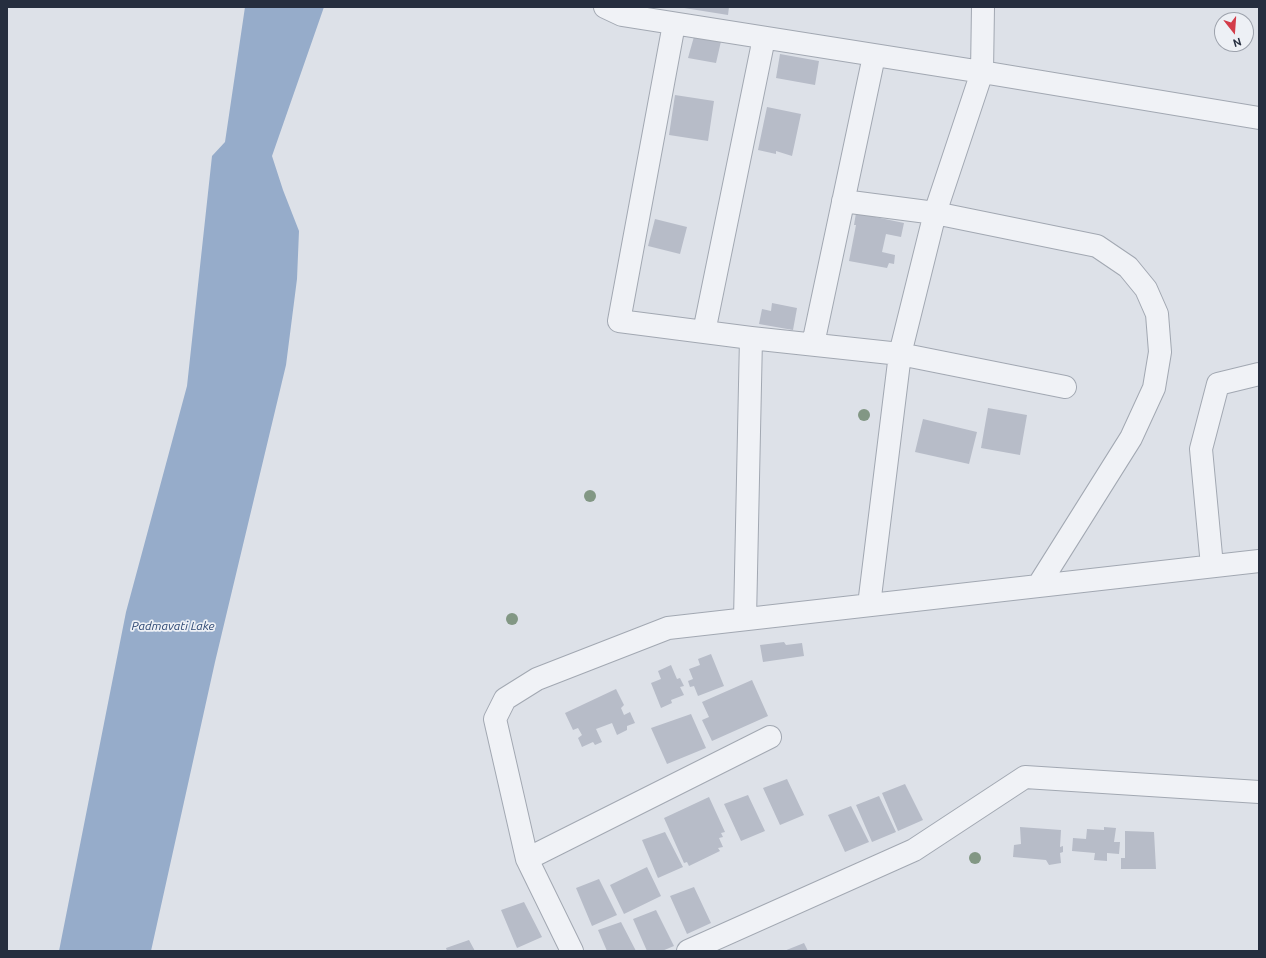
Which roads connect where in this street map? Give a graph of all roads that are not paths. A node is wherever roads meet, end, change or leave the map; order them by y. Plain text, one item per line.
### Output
1 (605, 7) edge
2 (984, 7) edge
3 (674, 24) junction
4 (764, 38) junction
5 (874, 56) junction
6 (982, 72) junction
7 (1259, 118) edge
8 (843, 201) junction
9 (935, 213) junction
10 (704, 332) junction
11 (751, 338) junction
12 (813, 344) junction
13 (900, 354) junction
14 (1259, 374) edge
15 (1065, 387) dead end
16 (1259, 561) edge
17 (1212, 566) junction
18 (1038, 586) junction
19 (869, 605) junction
20 (745, 619) junction
21 (770, 737) dead end
22 (1259, 792) edge
23 (527, 859) junction
24 (572, 951) edge
25 (688, 951) edge

1 - 3 street
2 - 6 street
3 - 4 street
3 - 10 street
4 - 5 street
4 - 10 street
5 - 6 street
5 - 8 street
6 - 7 street
6 - 9 street
8 - 9 street
8 - 12 street
9 - 13 street
9 - 18 street
10 - 11 street
11 - 12 street
11 - 20 street
12 - 13 street
13 - 15 street
13 - 19 street
14 - 17 street
16 - 17 street
17 - 18 street
18 - 19 street
19 - 20 street
20 - 23 street
21 - 23 street
22 - 25 street
23 - 24 street

